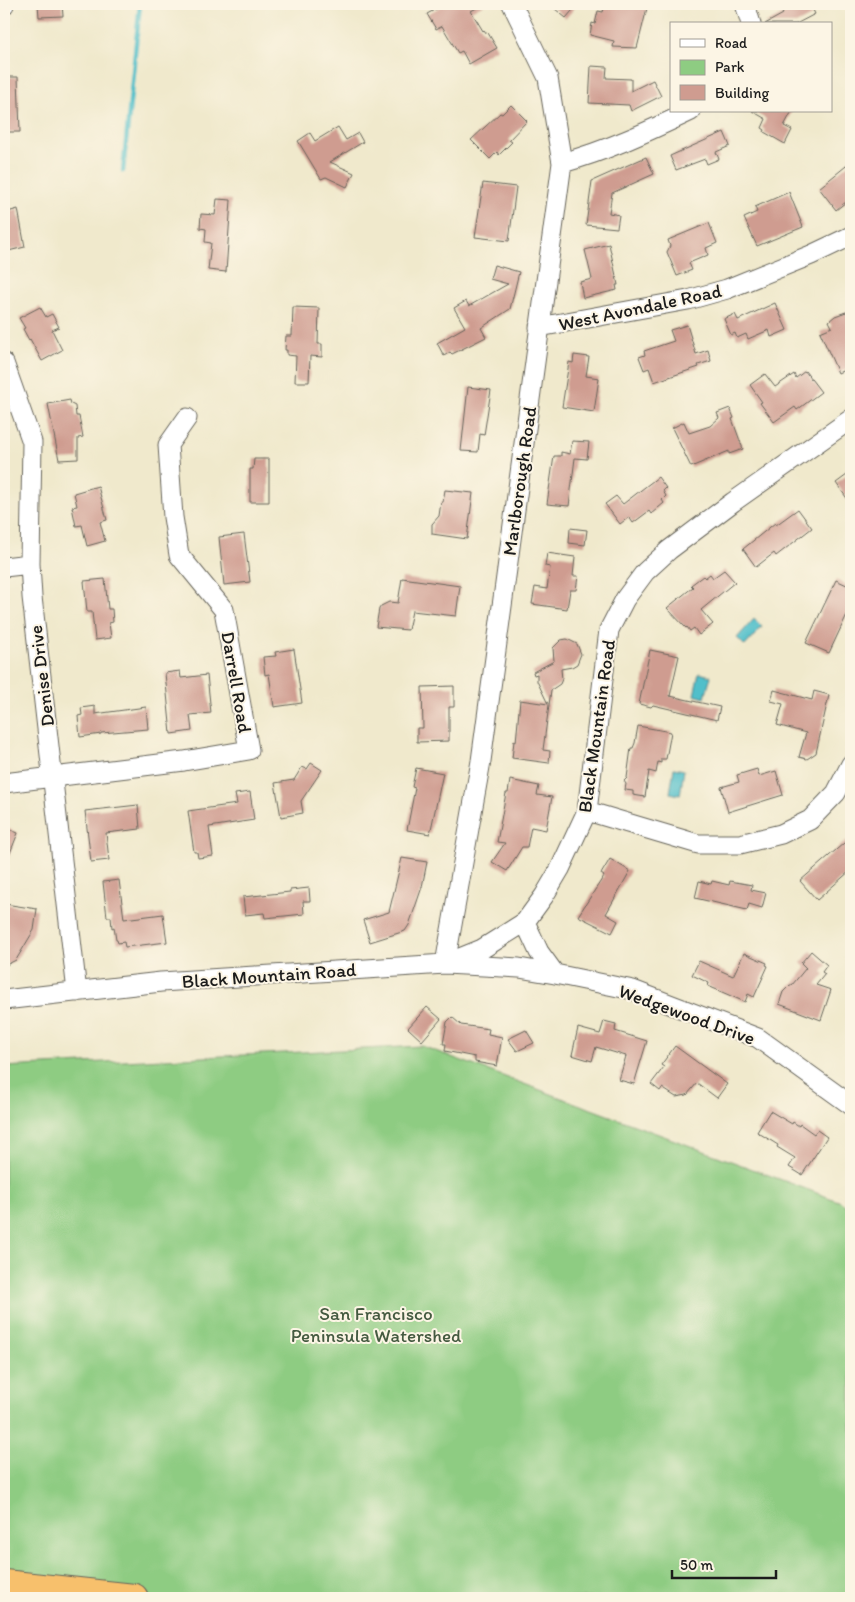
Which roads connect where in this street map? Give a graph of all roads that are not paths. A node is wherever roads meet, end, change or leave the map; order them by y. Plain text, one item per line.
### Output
1 (512, 4) edge
2 (745, 4) edge
3 (750, 22) edge
4 (689, 112) edge
5 (562, 163) junction
6 (851, 236) edge
7 (539, 327) junction
8 (4, 363) edge
9 (187, 418) dead end
10 (851, 419) edge
11 (30, 564) junction
12 (4, 566) edge
13 (851, 764) edge
14 (53, 777) junction
15 (4, 783) edge
16 (587, 811) junction
17 (525, 922) junction
18 (445, 964) junction
19 (555, 974) junction
20 (77, 992) junction
21 (4, 1000) edge
22 (851, 1105) edge
23 (4, 1584) edge
24 (134, 1598) edge

1 - 5 street, Marlborough Road
2 - 3 street
4 - 5 street
5 - 7 street, Marlborough Road
6 - 7 street, West Avondale Road
7 - 18 street, Marlborough Road
8 - 11 street, Denise Drive
9 - 14 street, Darrell Road
10 - 16 street, Black Mountain Road
11 - 12 street
11 - 14 street, Denise Drive
13 - 16 street
14 - 15 street, Darrell Road
14 - 20 street, Denise Drive
16 - 17 street, Black Mountain Road
17 - 18 street, Black Mountain Road
17 - 19 street
18 - 19 street, Wedgewood Drive
18 - 20 street, Black Mountain Road
19 - 22 street, Wedgewood Drive
20 - 21 street, Black Mountain Road
23 - 24 highway

